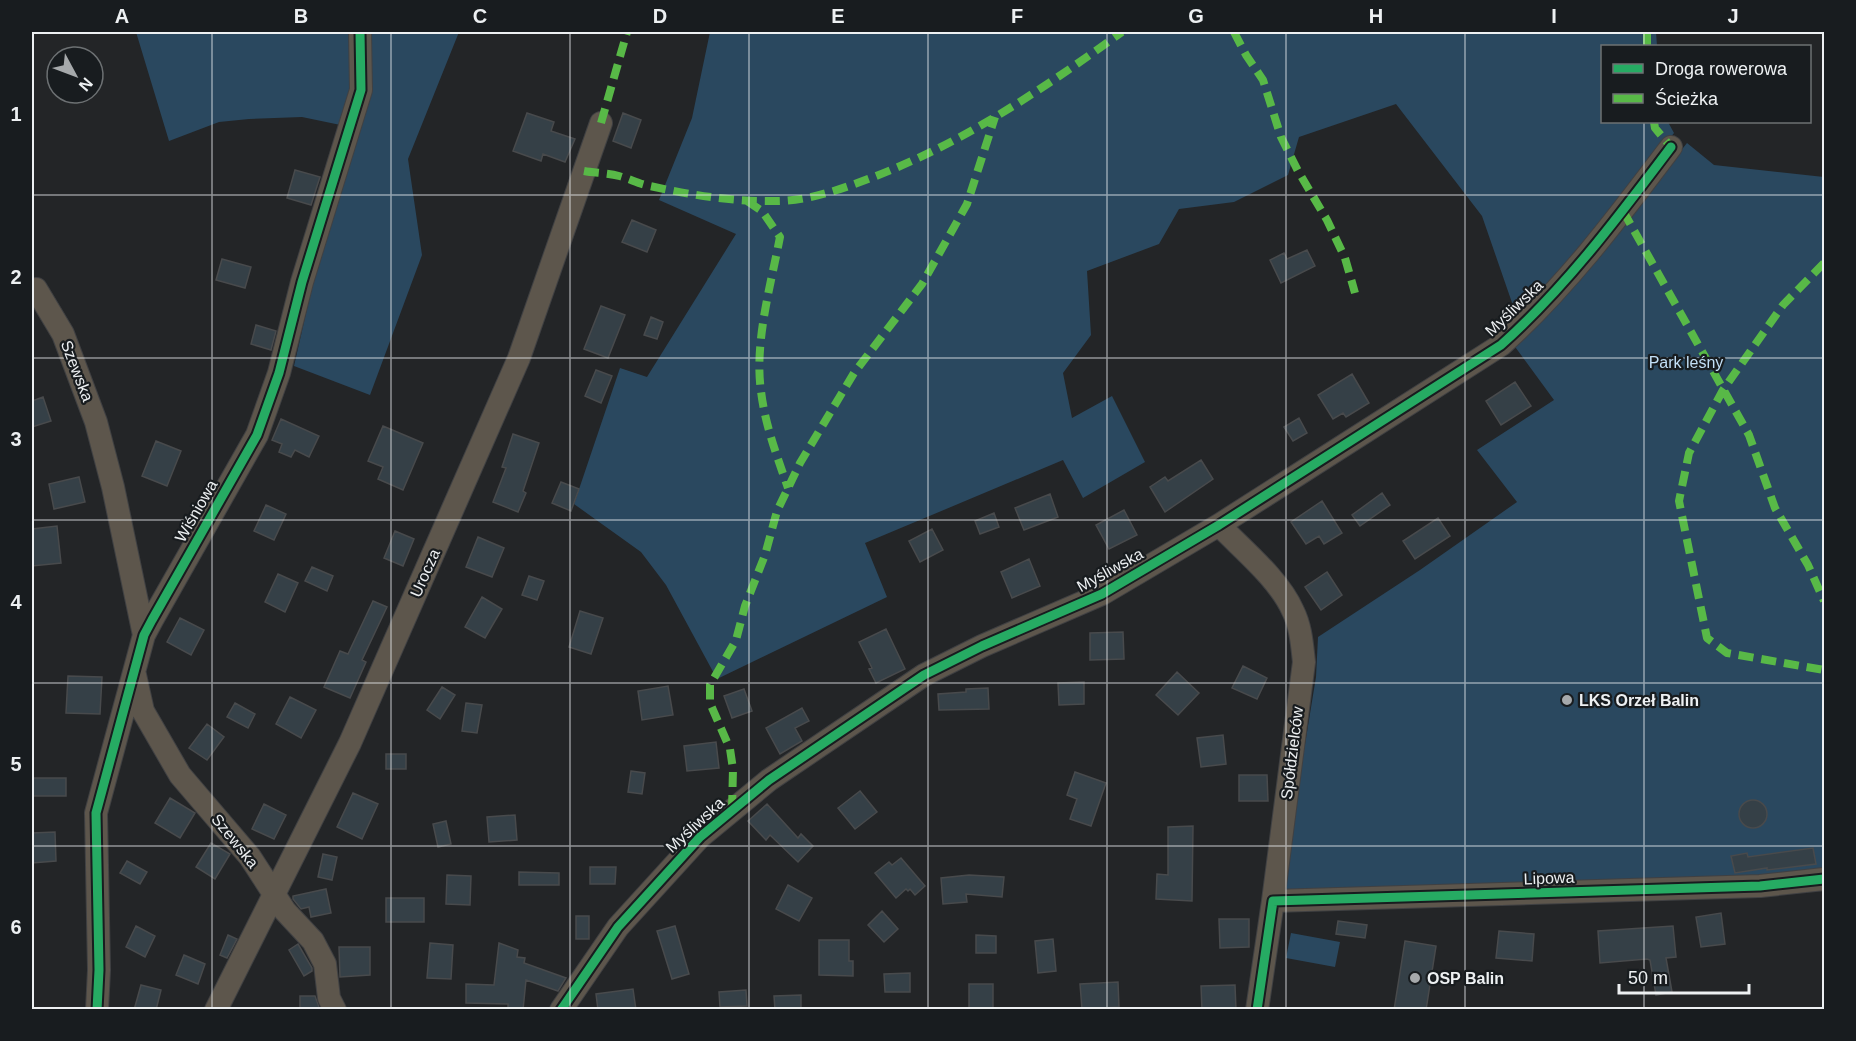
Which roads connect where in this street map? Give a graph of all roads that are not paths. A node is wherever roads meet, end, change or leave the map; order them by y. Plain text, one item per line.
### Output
1 (360, 32) edge
2 (601, 123) dead end
3 (1671, 147) dead end
4 (36, 289) dead end
5 (1219, 525) junction
6 (144, 635) junction
7 (134, 671) junction
8 (1824, 879) edge
9 (274, 893) junction
10 (1273, 902) junction
11 (97, 1010) edge
12 (216, 1010) edge
13 (335, 1010) edge
14 (561, 1010) edge
15 (1257, 1010) edge

1 - 6 street, Wiśniowa
2 - 9 street, Urocza
3 - 5 street, Myśliwska
4 - 6 street, Szewska
5 - 10 street, Spółdzielców
5 - 14 street, Myśliwska
6 - 7 street, Wiśniowa
7 - 9 street, Szewska
7 - 11 street, Wiśniowa
8 - 10 street, Lipowa
9 - 12 street, Urocza
9 - 13 street, Szewska
10 - 15 street, Spółdzielców

